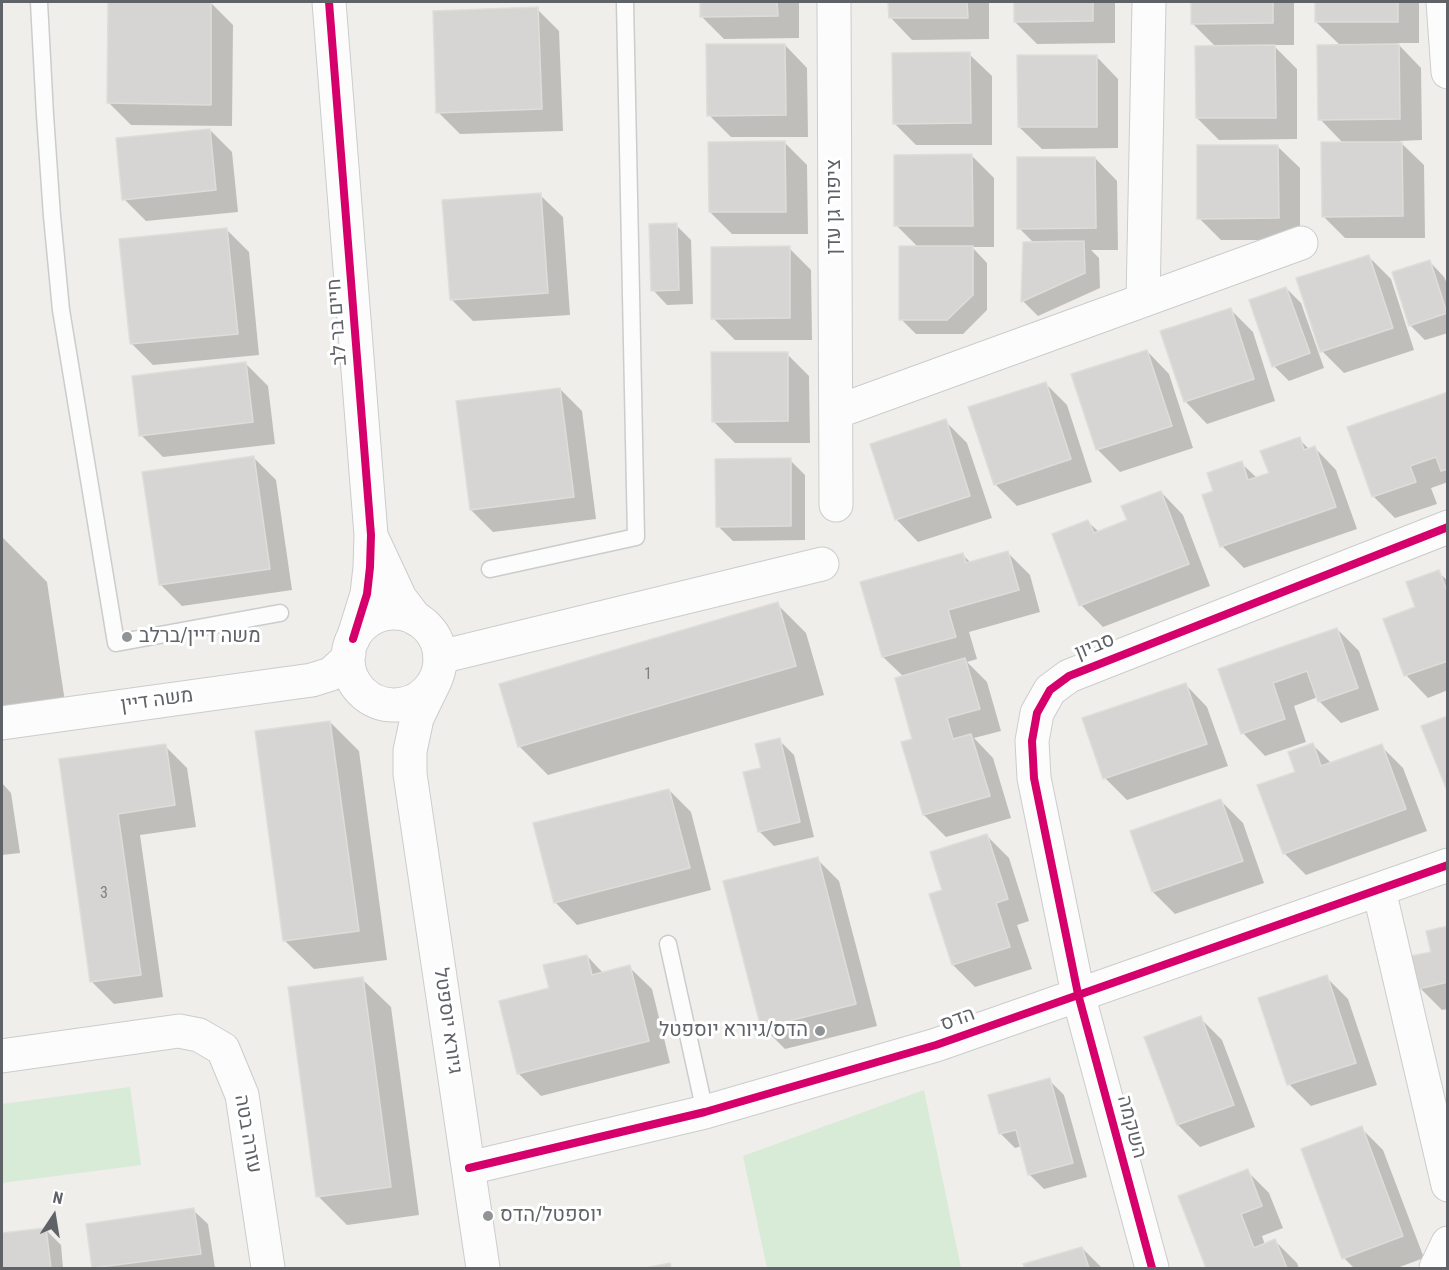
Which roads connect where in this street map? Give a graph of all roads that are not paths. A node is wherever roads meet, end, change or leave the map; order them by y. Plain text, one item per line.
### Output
1 (39, 2) edge
2 (329, 2) edge
3 (625, 2) edge
4 (834, 2) edge
5 (1149, 2) edge
6 (1443, 2) edge
7 (1448, 72) edge
8 (1301, 243) dead end
9 (1143, 300) junction
10 (836, 412) junction
11 (836, 506) dead end
12 (1448, 527) edge
13 (371, 536) junction
14 (822, 564) dead end
15 (490, 569) dead end
16 (280, 613) dead end
17 (416, 619) junction
18 (351, 646) junction
19 (438, 668) junction
20 (312, 680) junction
21 (369, 695) junction
22 (2, 723) edge
23 (410, 774) junction
24 (1448, 865) edge
25 (1379, 890) junction
26 (668, 944) dead end
27 (1078, 994) junction
28 (2, 1056) edge
29 (705, 1112) junction
30 (469, 1168) junction
31 (1448, 1185) edge
32 (1448, 1243) edge
33 (268, 1269) edge
34 (483, 1269) edge
35 (1152, 1269) edge
36 (1436, 1269) edge

1 - 16 lane
2 - 13 street, חיים בר לב
3 - 15 lane
4 - 10 street, ציפור גן עדן
5 - 9 street
6 - 7 street
8 - 9 street
9 - 10 street
10 - 11 street, ציפור גן עדן
12 - 27 street, סביון
13 - 17 street, חיים בר לב
13 - 18 street, חיים בר לב
14 - 19 street
17 - 18 street
17 - 19 street
18 - 20 street, משה דיין
18 - 21 street
19 - 21 street
19 - 23 street, גיורא יוספטל
20 - 21 street, משה דיין
20 - 22 street, משה דיין
21 - 23 street, גיורא יוספטל
23 - 30 street, גיורא יוספטל
24 - 25 street, הדס
25 - 27 street, הדס
25 - 31 street
26 - 29 lane
27 - 29 street, הדס
27 - 35 street, השקמה
28 - 33 street, עזרה בטה
29 - 30 street, הדס
30 - 34 street, גיורא יוספטל
32 - 36 street

